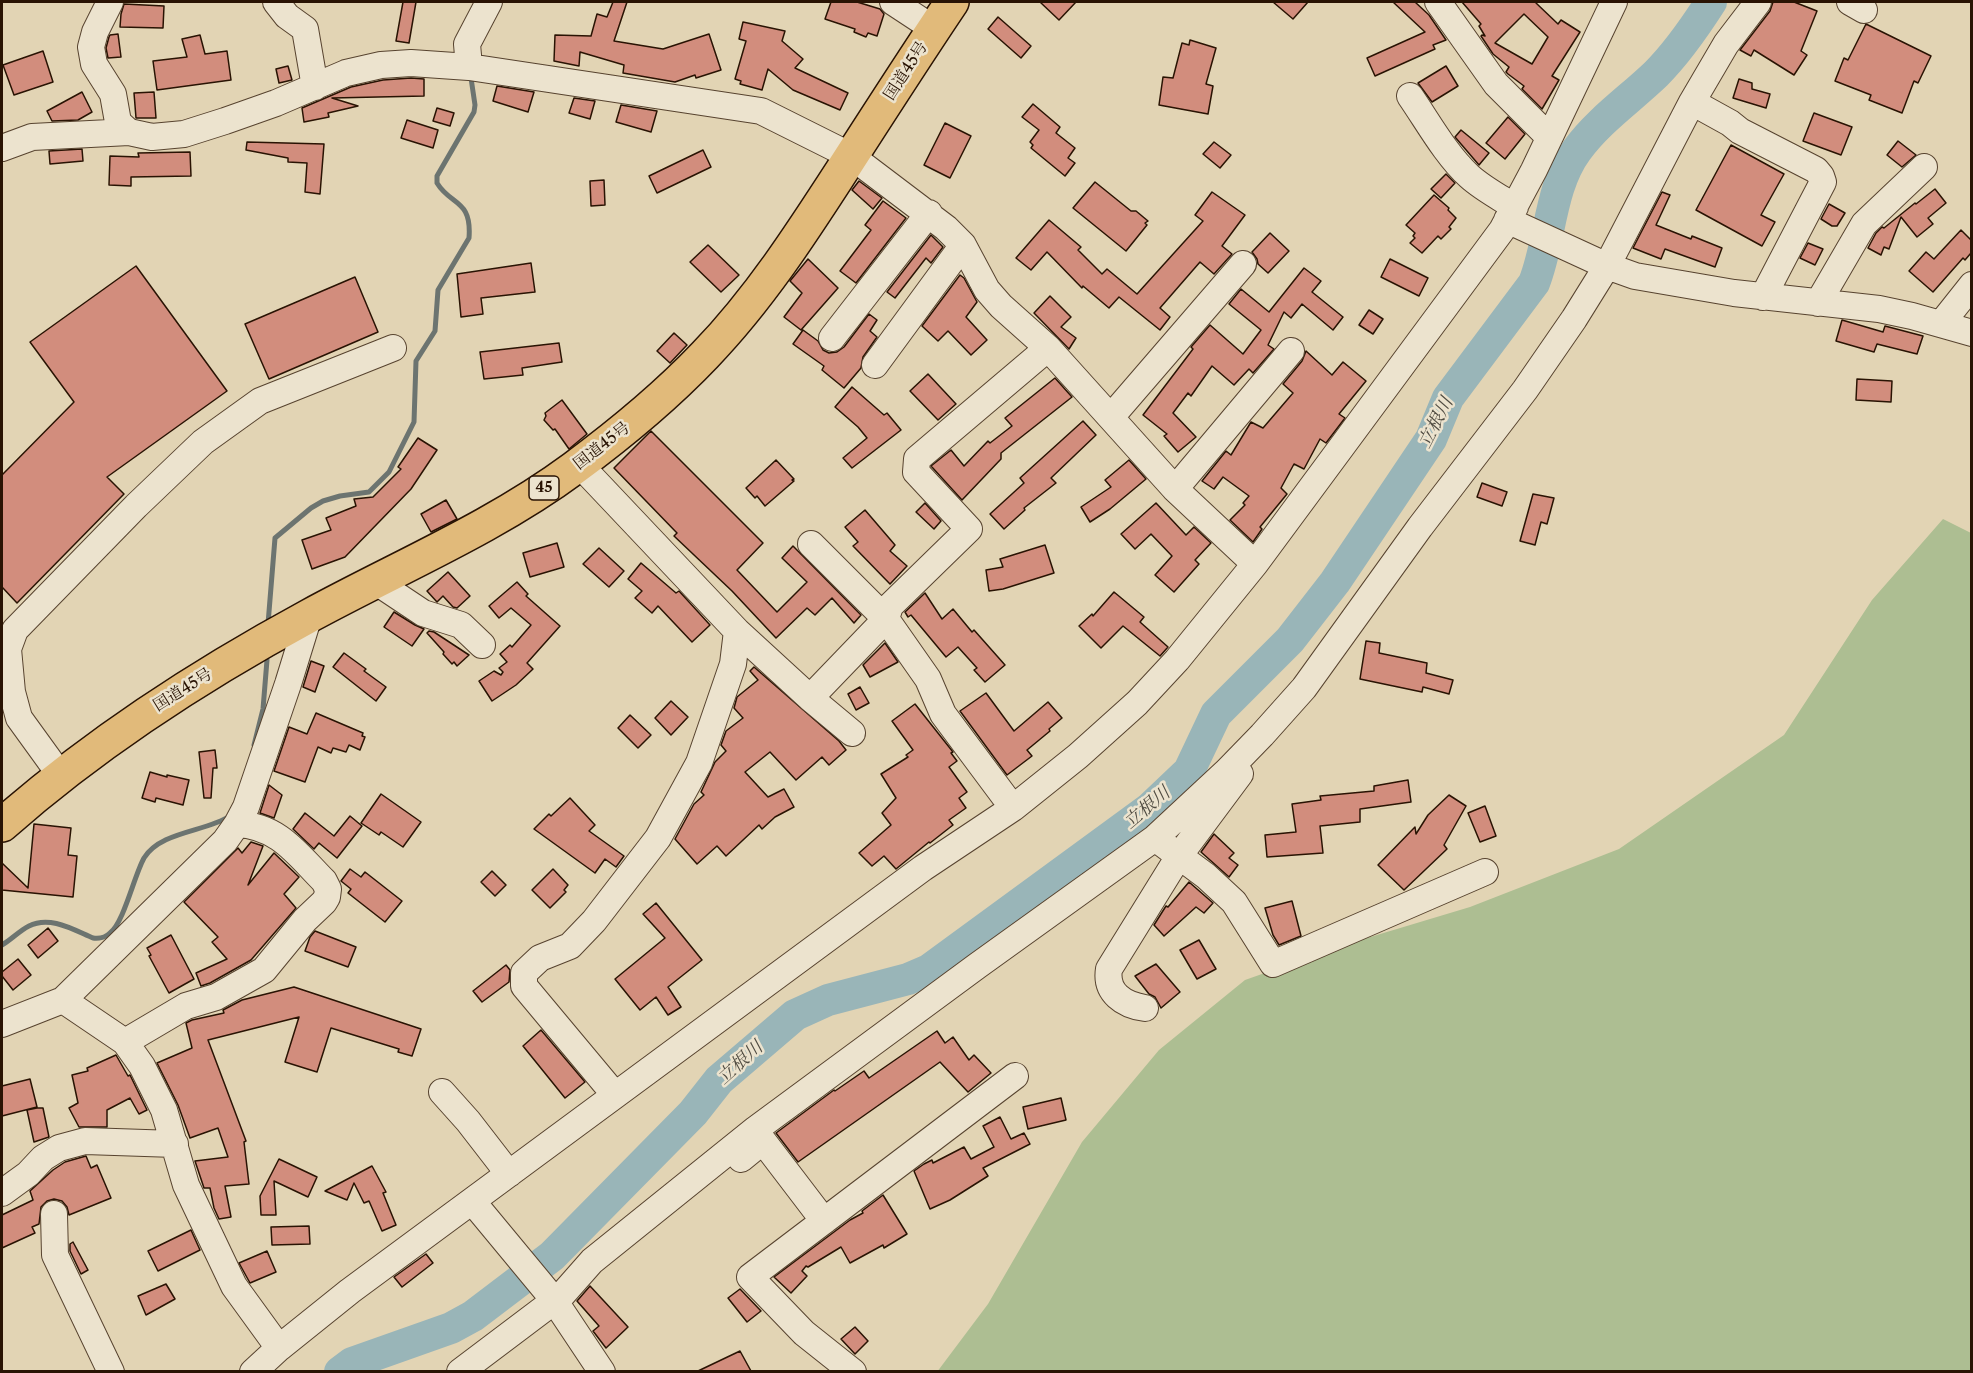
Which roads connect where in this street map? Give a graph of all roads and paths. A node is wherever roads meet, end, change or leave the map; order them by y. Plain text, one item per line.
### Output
1 (110, 2) edge
2 (276, 2) edge
3 (489, 2) edge
4 (893, 2) edge
5 (952, 2) edge
6 (1438, 2) edge
7 (1614, 2) edge
8 (1758, 2) edge
9 (934, 28) junction
10 (469, 67) junction
11 (315, 87) junction
12 (1410, 96) dead end
13 (1692, 102) junction
14 (129, 132) junction
15 (1550, 137) junction
16 (2, 148) edge
17 (851, 156) junction
18 (1924, 167) dead end
19 (929, 213) junction
20 (1513, 217) junction
21 (963, 245) junction
22 (1243, 264) dead end
23 (1605, 265) junction
24 (1971, 285) edge
25 (1763, 297) junction
26 (1818, 303) junction
27 (1941, 324) junction
28 (1971, 333) edge
29 (832, 338) dead end
30 (393, 348) dead end
31 (1048, 348) junction
32 (1291, 351) dead end
33 (875, 365) dead end
34 (1111, 417) junction
35 (579, 464) junction
36 (1175, 489) junction
37 (811, 544) dead end
38 (1255, 564) junction
39 (375, 581) junction
40 (309, 616) junction
41 (886, 619) junction
42 (737, 631) junction
43 (482, 645) dead end
44 (810, 698) junction
45 (852, 733) dead end
46 (1262, 735) junction
47 (61, 776) junction
48 (1013, 808) junction
49 (237, 824) junction
50 (2, 825) edge
51 (1155, 838) junction
52 (1179, 856) junction
53 (1485, 872) dead end
54 (63, 1000) junction
55 (1145, 1008) dead end
56 (2, 1024) edge
57 (125, 1042) junction
58 (1015, 1076) dead end
59 (442, 1092) dead end
60 (615, 1095) junction
61 (175, 1144) junction
62 (509, 1174) junction
63 (2, 1193) edge
64 (472, 1201) junction
65 (54, 1214) dead end
66 (824, 1221) junction
67 (555, 1297) junction
68 (279, 1347) junction
69 (111, 1371) edge
70 (252, 1371) edge
71 (460, 1371) edge
72 (600, 1371) edge
73 (853, 1371) edge

1 - 14 street
2 - 11 street
3 - 10 street
4 - 9 street
5 - 9 highway, 国道45号 / 45
6 - 15 street
7 - 15 street
8 - 13 street
9 - 17 highway, 国道45号 / 45
10 - 11 street
10 - 17 street
11 - 14 street
12 - 20 street
13 - 23 street
13 - 25 street
14 - 16 street
15 - 20 street
17 - 19 street
17 - 35 highway, 国道45号 / 45
18 - 26 street
19 - 21 street
19 - 29 street
20 - 23 street
20 - 38 street
21 - 31 street
21 - 33 street
22 - 34 street
23 - 25 street
23 - 46 street
24 - 27 street
25 - 26 street
26 - 27 street
27 - 28 street
30 - 47 street
31 - 34 street
31 - 41 street
32 - 36 street
34 - 36 street
35 - 39 highway, 国道45号 / 45
35 - 42 street
36 - 38 street
37 - 41 street
38 - 48 street
39 - 40 highway, 国道45号 / 45
39 - 43 street
40 - 47 highway, 国道45号 / 45
40 - 49 street
41 - 44 street
41 - 48 street
42 - 44 street
42 - 60 street
44 - 45 street
46 - 51 street
46 - 52 street
47 - 50 highway, 国道45号 / 45
48 - 60 street
49 - 54 street
49 - 57 street
51 - 52 street
51 - 67 street
52 - 53 street
52 - 55 street
54 - 56 street
54 - 57 street
57 - 61 street
58 - 66 street
59 - 62 street
60 - 62 street
61 - 63 street
61 - 68 street
62 - 64 street
64 - 67 street
64 - 68 street
65 - 69 street
66 - 67 street
66 - 73 street
67 - 71 street
67 - 72 street
68 - 70 street

